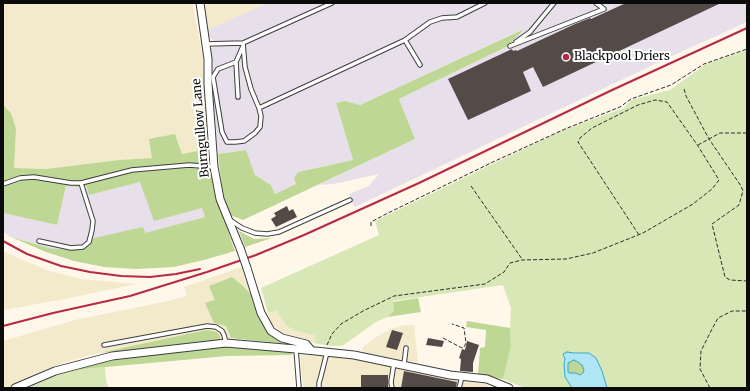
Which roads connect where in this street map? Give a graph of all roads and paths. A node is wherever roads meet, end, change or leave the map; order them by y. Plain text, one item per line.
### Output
1 (200, 3) edge
2 (332, 3) edge
3 (485, 3) edge
4 (554, 3) edge
5 (596, 3) edge
6 (406, 40) junction
7 (243, 43) junction
8 (205, 44) junction
9 (747, 49) edge
10 (236, 62) junction
11 (420, 65) dead end
12 (684, 89) dead end
13 (238, 97) dead end
14 (259, 108) junction
15 (747, 133) edge
16 (709, 139) junction
17 (698, 146) junction
18 (214, 167) junction
19 (81, 183) junction
20 (3, 184) edge
21 (471, 186) dead end
22 (350, 200) dead end
23 (228, 219) junction
24 (371, 226) dead end
25 (639, 235) junction
26 (40, 241) dead end
27 (522, 260) junction
28 (747, 281) edge
29 (747, 311) edge
30 (452, 324) dead end
31 (444, 338) dead end
32 (226, 343) junction
33 (104, 345) dead end
34 (406, 348) dead end
35 (296, 349) junction
36 (311, 350) junction
37 (325, 352) junction
38 (394, 363) junction
39 (404, 365) junction
40 (462, 377) junction
41 (15, 388) edge
42 (299, 388) edge
43 (319, 388) edge
44 (392, 388) edge
45 (459, 388) edge
46 (509, 388) edge
47 (710, 388) edge

1 - 8 street, Burngullow Lane
2 - 7 lane
3 - 6 lane
4 - 5 lane
6 - 11 lane
6 - 14 lane
7 - 8 lane
7 - 10 lane
7 - 14 lane
8 - 18 street, Burngullow Lane
9 - 24 path
10 - 13 lane
10 - 14 lane
12 - 16 path
15 - 16 path
16 - 17 path
16 - 28 path
17 - 25 path
17 - 25 path
18 - 19 lane
18 - 23 street, Burngullow Lane
19 - 20 lane
19 - 26 lane
21 - 27 path
22 - 23 lane
23 - 36 street, Burngullow Lane, bridge
25 - 27 path
27 - 37 path
29 - 47 path
30 - 31 path
32 - 33 lane
32 - 35 street
32 - 41 street
34 - 39 lane
35 - 36 street
35 - 42 lane
36 - 37 street
37 - 38 street
37 - 43 lane
38 - 39 street
38 - 44 lane
39 - 40 street
40 - 45 lane
40 - 46 street

